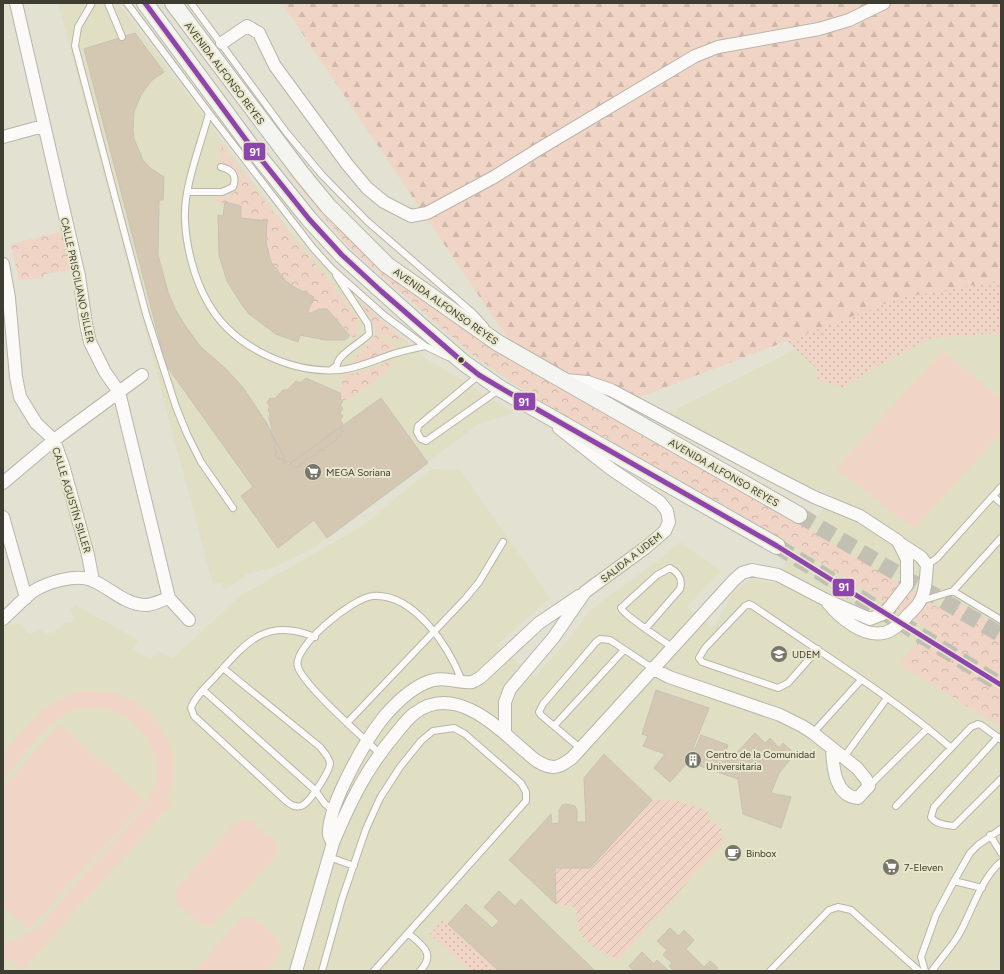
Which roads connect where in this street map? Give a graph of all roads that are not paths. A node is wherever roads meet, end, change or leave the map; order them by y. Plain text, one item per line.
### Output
1 (16, 3) edge
2 (92, 3) edge
3 (108, 3) edge
4 (128, 3) edge
5 (145, 3) edge
6 (173, 3) edge
7 (191, 3) edge
8 (884, 3) edge
9 (122, 37) dead end
10 (222, 43) junction
11 (209, 113) junction
12 (43, 126) junction
13 (3, 137) edge
14 (221, 167) dead end
15 (188, 192) junction
16 (3, 264) edge
17 (332, 269) junction
18 (498, 343) junction
19 (425, 346) junction
20 (464, 363) junction
21 (331, 370) junction
22 (479, 374) junction
23 (142, 375) dead end
24 (564, 380) junction
25 (501, 389) junction
26 (119, 392) junction
27 (540, 412) junction
28 (54, 440) junction
29 (3, 483) edge
30 (1001, 487) edge
31 (992, 496) junction
32 (1001, 503) edge
33 (233, 508) dead end
34 (799, 515) tunnel mouth
35 (3, 518) edge
36 (1001, 538) edge
37 (898, 541) junction
38 (503, 542) dead end
39 (777, 546) tunnel mouth
40 (927, 565) junction
41 (93, 581) junction
42 (953, 591) junction
43 (585, 592) junction
44 (26, 598) junction
45 (169, 598) junction
46 (826, 600) junction
47 (921, 601) junction
48 (3, 618) edge
49 (189, 620) dead end
50 (1001, 620) edge
51 (646, 628) junction
52 (434, 632) junction
53 (315, 637) junction
54 (672, 647) junction
55 (818, 649) junction
56 (624, 650) junction
57 (223, 668) junction
58 (652, 668) junction
59 (861, 680) junction
60 (462, 681) junction
61 (203, 690) junction
62 (888, 698) junction
63 (347, 723) junction
64 (554, 726) junction
65 (928, 728) junction
66 (505, 733) junction
67 (813, 733) junction
68 (999, 738) edge
69 (367, 741) junction
70 (950, 747) junction
71 (580, 748) junction
72 (832, 749) junction
73 (379, 753) junction
74 (844, 757) junction
75 (1001, 780) edge
76 (869, 786) junction
77 (315, 790) junction
78 (896, 806) dead end
79 (333, 810) junction
80 (1001, 829) edge
81 (990, 835) junction
82 (333, 843) junction
83 (1001, 854) edge
84 (329, 857) junction
85 (1001, 862) edge
86 (354, 866) junction
87 (954, 881) junction
88 (982, 888) junction
89 (408, 933) junction
90 (296, 971) edge
91 (322, 971) edge
92 (374, 971) edge
93 (420, 971) edge
94 (770, 971) edge
95 (919, 971) edge
96 (925, 971) edge
97 (932, 971) edge

1 - 12 street, CALLE PRISCILIANO SILLER
2 - 33 lane
3 - 9 lane
4 - 11 lane
5 - 20 main road
6 - 18 main road, AVENIDA ALFONSO REYES
7 - 10 lane
8 - 10 street
10 - 18 lane
11 - 15 lane
11 - 17 lane
12 - 13 street
12 - 26 street, CALLE PRISCILIANO SILLER
14 - 15 lane
15 - 21 lane
16 - 28 street, CALLE AGUSTÍN SILLER
17 - 19 lane
17 - 21 lane
18 - 24 main road, AVENIDA ALFONSO REYES
19 - 20 lane
19 - 21 lane
20 - 22 main road
22 - 25 main road
22 - 25 lane
23 - 26 street
24 - 34 main road, AVENIDA ALFONSO REYES
24 - 37 street
25 - 27 main road
26 - 28 street
26 - 45 street, CALLE PRISCILIANO SILLER
27 - 39 main road
27 - 43 street, SALIDA A UDEM
28 - 29 street
28 - 41 street, CALLE AGUSTÍN SILLER
30 - 31 lane
31 - 32 lane
31 - 40 lane
35 - 44 street
36 - 42 lane
37 - 40 street
37 - 46 street
38 - 52 lane
40 - 47 street
41 - 44 street
41 - 45 street
42 - 47 lane
42 - 50 lane
43 - 60 street
43 - 66 street, SALIDA A UDEM
44 - 48 street
45 - 49 street
46 - 47 street
46 - 54 street
51 - 51 lane
51 - 54 lane
52 - 53 lane
52 - 60 lane
52 - 63 lane
53 - 57 lane
53 - 63 lane
54 - 58 street
55 - 55 lane
55 - 59 lane
56 - 58 lane
56 - 64 lane
56 - 64 lane
57 - 61 lane
57 - 77 lane
58 - 67 street
58 - 71 street
59 - 62 lane
59 - 67 lane
60 - 69 street
61 - 77 lane
61 - 77 lane
62 - 65 lane
62 - 74 lane
63 - 69 lane
64 - 71 lane
65 - 70 lane
65 - 76 lane
66 - 71 street
66 - 73 street
67 - 72 street
68 - 70 lane
68 - 75 lane
69 - 73 lane
69 - 79 street
70 - 78 lane
72 - 74 street
72 - 76 street
73 - 82 street
74 - 76 street
77 - 79 lane
79 - 82 street
80 - 81 lane
81 - 83 lane
81 - 87 lane
82 - 84 street
84 - 86 lane
84 - 90 street
85 - 88 lane
86 - 89 lane
86 - 91 lane
87 - 88 lane
87 - 96 lane
88 - 97 lane
89 - 92 lane
89 - 93 lane
94 - 95 lane

